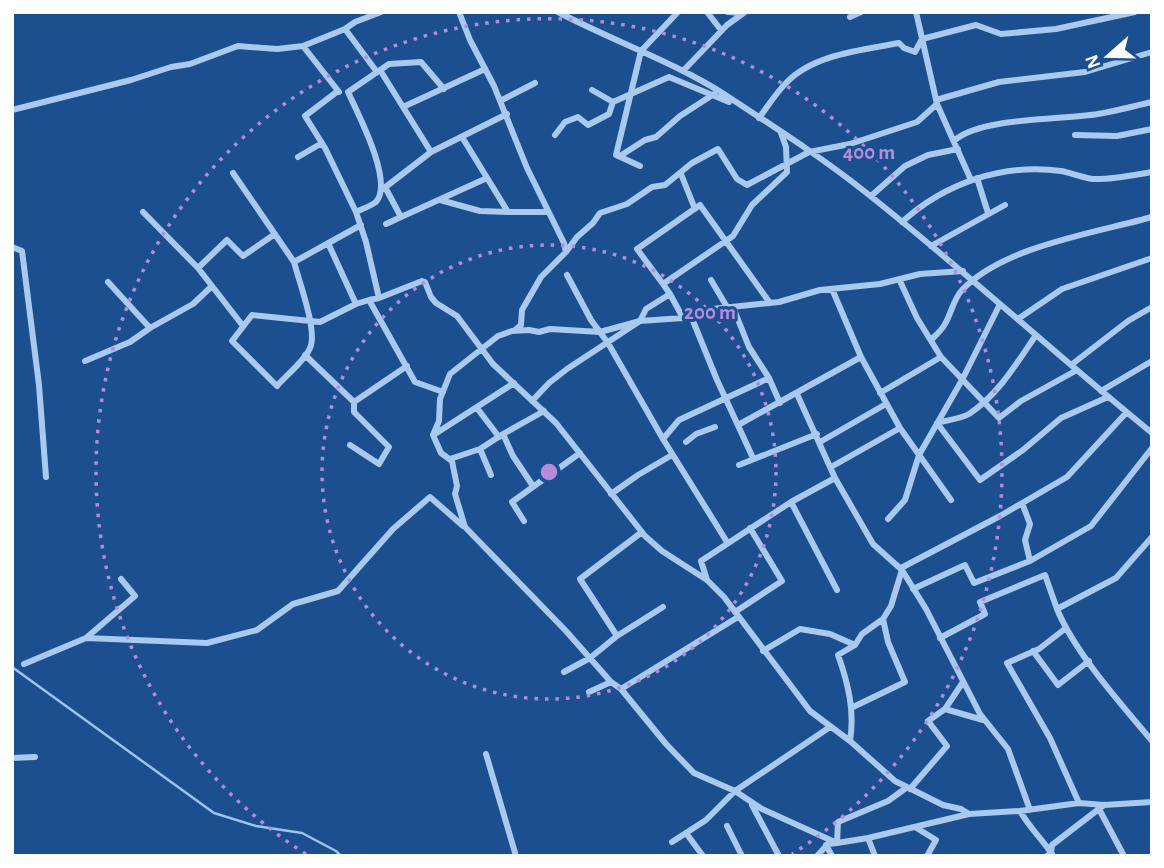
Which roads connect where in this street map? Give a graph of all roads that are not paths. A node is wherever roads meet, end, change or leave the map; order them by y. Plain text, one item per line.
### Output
1 (381, 12) edge
2 (459, 12) edge
3 (558, 12) edge
4 (678, 12) edge
5 (707, 12) edge
6 (728, 12) edge
7 (861, 12) edge
8 (916, 12) edge
9 (1135, 12) edge
10 (744, 13) edge
11 (850, 17) dead end
12 (345, 29) junction
13 (721, 30) junction
14 (922, 39) junction
15 (303, 46) junction
16 (641, 51) junction
17 (1152, 52) edge
18 (485, 69) junction
19 (378, 71) junction
20 (683, 71) junction
21 (534, 83) dead end
22 (444, 89) junction
23 (592, 90) dead end
24 (338, 92) junction
25 (348, 93) junction
26 (714, 94) junction
27 (629, 95) junction
28 (500, 101) junction
29 (937, 102) junction
30 (1152, 102) edge
31 (612, 103) junction
32 (403, 107) junction
33 (12, 110) edge
34 (750, 112) junction
35 (507, 114) junction
36 (759, 118) junction
37 (1152, 129) edge
38 (781, 133) junction
39 (555, 135) dead end
40 (1075, 135) dead end
41 (462, 136) junction
42 (954, 141) junction
43 (322, 143) junction
44 (958, 149) junction
45 (431, 152) junction
46 (809, 152) junction
47 (620, 156) junction
48 (298, 157) dead end
49 (787, 165) junction
50 (640, 166) dead end
51 (1152, 172) edge
52 (233, 173) dead end
53 (681, 174) junction
54 (487, 178) junction
55 (974, 179) junction
56 (383, 189) junction
57 (870, 196) junction
58 (440, 200) junction
59 (1005, 205) dead end
60 (695, 209) junction
61 (143, 212) dead end
62 (356, 212) junction
63 (508, 212) junction
64 (548, 212) junction
65 (988, 213) junction
66 (401, 217) junction
67 (1152, 218) edge
68 (902, 222) junction
69 (386, 224) dead end
70 (361, 225) junction
71 (275, 234) junction
72 (726, 240) junction
73 (328, 243) junction
74 (931, 246) junction
75 (12, 247) edge
76 (566, 252) junction
77 (1152, 258) edge
78 (294, 262) junction
79 (198, 268) junction
80 (963, 271) junction
81 (567, 275) dead end
82 (899, 279) junction
83 (710, 280) dead end
84 (108, 282) dead end
85 (973, 282) junction
86 (663, 284) junction
87 (212, 286) junction
88 (832, 289) junction
89 (670, 294) junction
90 (379, 298) junction
91 (369, 300) junction
92 (770, 303) junction
93 (356, 304) junction
94 (1000, 304) junction
95 (730, 307) junction
96 (1152, 307) edge
97 (691, 316) junction
98 (683, 318) junction
99 (1018, 319) junction
100 (309, 321) junction
101 (640, 321) junction
102 (243, 326) junction
103 (150, 328) junction
104 (514, 331) junction
105 (600, 332) junction
106 (1036, 335) junction
107 (931, 340) junction
108 (608, 343) junction
109 (483, 350) junction
110 (305, 355) junction
111 (861, 357) junction
112 (941, 357) junction
113 (1152, 361) edge
114 (85, 362) dead end
115 (407, 366) junction
116 (1074, 367) junction
117 (769, 378) junction
118 (962, 380) junction
119 (514, 383) junction
120 (1101, 390) junction
121 (443, 391) junction
122 (880, 393) junction
123 (797, 394) junction
124 (1108, 397) junction
125 (725, 398) junction
126 (532, 401) junction
127 (354, 402) junction
128 (983, 402) junction
129 (780, 403) junction
130 (886, 404) junction
131 (477, 408) junction
132 (544, 411) junction
133 (1126, 413) junction
134 (1152, 422) edge
135 (937, 423) junction
136 (738, 425) junction
137 (715, 427) dead end
138 (1144, 427) junction
139 (900, 428) junction
140 (1152, 433) edge
141 (817, 434) junction
142 (433, 435) junction
143 (501, 435) junction
144 (663, 439) junction
145 (686, 442) dead end
146 (820, 442) junction
147 (350, 445) dead end
148 (1152, 447) edge
149 (480, 449) junction
150 (580, 453) junction
151 (672, 454) junction
152 (919, 455) junction
153 (450, 458) junction
154 (753, 458) junction
155 (739, 465) dead end
156 (831, 467) junction
157 (491, 475) dead end
158 (46, 477) dead end
159 (835, 478) junction
160 (533, 486) junction
161 (611, 494) junction
162 (951, 500) dead end
163 (791, 502) junction
164 (1022, 503) junction
165 (888, 519) dead end
166 (524, 521) dead end
167 (464, 527) junction
168 (750, 528) junction
169 (642, 532) junction
170 (1152, 537) edge
171 (726, 542) junction
172 (1030, 561) junction
173 (902, 569) junction
174 (121, 579) dead end
175 (707, 580) junction
176 (914, 589) junction
177 (837, 590) dead end
178 (663, 607) dead end
179 (1056, 609) junction
180 (737, 614) junction
181 (883, 619) junction
182 (1066, 628) junction
183 (617, 636) junction
184 (86, 638) junction
185 (940, 638) junction
186 (855, 645) junction
187 (764, 651) junction
188 (1033, 651) junction
189 (590, 658) junction
190 (1089, 662) junction
191 (24, 664) dead end
192 (564, 672) dead end
193 (611, 682) junction
194 (963, 682) junction
195 (621, 689) junction
196 (589, 692) dead end
197 (851, 708) junction
198 (945, 709) junction
199 (984, 720) junction
200 (830, 727) junction
201 (850, 741) junction
202 (1152, 741) edge
203 (486, 754) dead end
204 (35, 757) dead end
205 (12, 758) edge
206 (908, 789) junction
207 (735, 791) junction
208 (748, 800) junction
209 (1152, 802) edge
210 (1079, 803) junction
211 (1101, 807) junction
212 (1030, 810) junction
213 (1020, 811) junction
214 (969, 814) junction
215 (727, 826) dead end
216 (915, 827) junction
217 (686, 833) junction
218 (868, 838) junction
219 (672, 842) dead end
220 (836, 843) junction
221 (827, 845) junction
222 (1050, 855) edge
223 (516, 856) edge
224 (703, 856) edge
225 (742, 856) edge
226 (779, 856) edge
227 (817, 856) edge
228 (832, 856) edge
229 (875, 856) edge
230 (927, 856) edge
231 (1124, 856) edge

1 - 12 street
2 - 18 street
3 - 16 street
4 - 16 street
5 - 13 street
6 - 10 street
7 - 11 street
8 - 14 street
9 - 14 street
10 - 13 street
12 - 15 street
12 - 19 street
13 - 20 street
14 - 29 street
14 - 36 street
15 - 24 street
15 - 33 street
16 - 20 street
16 - 27 street
17 - 29 street
18 - 22 street
18 - 28 street
19 - 22 street
19 - 25 street
19 - 32 street
20 - 34 street
21 - 28 street
22 - 32 street
23 - 31 street
24 - 25 street
24 - 43 street
25 - 56 street
26 - 27 street
26 - 34 street
26 - 47 street
27 - 31 street
27 - 47 street
28 - 35 street
29 - 42 street
29 - 46 street
30 - 42 street
31 - 39 street
32 - 45 street
34 - 36 street
35 - 41 street
35 - 64 street
36 - 38 street
37 - 40 street
38 - 46 street
38 - 49 street
41 - 45 street
41 - 54 street
42 - 44 street
43 - 48 street
43 - 62 street
44 - 55 street
44 - 57 street
45 - 56 street
46 - 49 street
46 - 57 street
47 - 50 street
49 - 53 street
49 - 72 street
51 - 55 street
52 - 71 street
53 - 60 street
53 - 76 street
54 - 58 street
54 - 63 street
55 - 65 street
55 - 68 street
56 - 62 street
56 - 66 street
57 - 68 street
58 - 63 street
58 - 66 street
59 - 65 street
60 - 72 street
60 - 86 street
61 - 79 street
62 - 70 street
63 - 64 street
64 - 76 street
65 - 74 street
66 - 69 street
67 - 85 street
68 - 74 street
70 - 73 street
70 - 90 street
71 - 78 street
71 - 79 street
72 - 86 street
72 - 92 street
73 - 78 street
73 - 93 street
74 - 80 street
75 - 158 street
76 - 104 street
77 - 99 street
78 - 100 street
79 - 87 street
80 - 82 street
80 - 85 street
81 - 105 street
82 - 88 street
82 - 107 street
83 - 95 street
84 - 103 street
85 - 94 street
85 - 107 street
86 - 89 street
87 - 102 street
87 - 103 street
88 - 92 street
88 - 111 street
89 - 98 street
89 - 101 street
90 - 91 street
90 - 109 street
91 - 93 street
91 - 115 street
92 - 95 street
93 - 100 street
94 - 99 street
94 - 118 street
95 - 97 street
95 - 117 street
96 - 116 street
97 - 98 street
97 - 125 street
98 - 101 street
99 - 106 street
100 - 102 street
100 - 110 street
101 - 105 street
101 - 108 street
102 - 110 street
103 - 114 street
104 - 105 street
104 - 109 street
105 - 108 street
106 - 116 street
106 - 128 street
107 - 112 street
108 - 126 street
108 - 144 street
109 - 119 street
109 - 121 street
110 - 127 street
111 - 122 street
111 - 123 street
112 - 118 street
112 - 122 street
113 - 120 street
115 - 121 street
115 - 127 street
116 - 120 street
116 - 128 street
117 - 125 street
117 - 129 street
118 - 128 street
118 - 135 street
119 - 126 street
119 - 131 street
120 - 124 street
121 - 142 street
122 - 130 street
123 - 129 street
123 - 141 street
124 - 133 street
124 - 135 street
125 - 136 street
125 - 144 street
126 - 132 street
127 - 147 street
128 - 135 street
129 - 136 street
130 - 139 street
130 - 146 street
131 - 142 street
131 - 143 street
132 - 143 street
132 - 150 street
133 - 138 street
133 - 164 street
134 - 138 street
135 - 152 street
136 - 154 street
137 - 145 street
138 - 140 street
139 - 152 street
139 - 156 street
141 - 146 street
141 - 154 street
142 - 153 street
143 - 149 street
143 - 160 street
144 - 151 street
146 - 156 street
148 - 172 street
149 - 153 street
149 - 157 street
150 - 160 street
150 - 161 street
151 - 161 street
151 - 171 street
152 - 162 street
152 - 165 street
153 - 167 street
154 - 155 street
156 - 159 street
159 - 163 street
159 - 173 street
160 - 166 street
161 - 169 street
163 - 168 street
163 - 177 street
164 - 172 street
164 - 173 street
167 - 184 street
167 - 189 street
168 - 171 street
168 - 180 street
169 - 175 street
169 - 183 street
170 - 179 street
171 - 175 street
172 - 176 street
173 - 176 street
173 - 181 street
174 - 184 street
175 - 180 street
176 - 185 street
178 - 183 street
179 - 182 street
179 - 185 street
180 - 187 street
180 - 195 street
181 - 186 street
181 - 197 street
182 - 188 street
182 - 190 street
183 - 189 street
184 - 191 street
185 - 194 street
186 - 187 street
186 - 197 street
187 - 200 street
188 - 190 street
188 - 210 street
189 - 192 street
189 - 193 street
190 - 202 street
193 - 195 street
193 - 196 street
194 - 198 street
194 - 199 street
195 - 207 street
197 - 201 street
198 - 199 street
198 - 206 street
199 - 212 street
200 - 201 street
200 - 207 street
201 - 206 street
203 - 223 street
204 - 205 street
206 - 214 street
206 - 220 street
207 - 208 street
207 - 217 street
208 - 220 street
208 - 226 street
209 - 211 street
210 - 211 street
210 - 212 street
211 - 222 street
211 - 231 street
212 - 213 street
213 - 214 street
213 - 222 street
214 - 216 street
215 - 225 street
216 - 218 street
216 - 230 street
217 - 219 street
217 - 224 street
218 - 220 street
218 - 229 street
220 - 221 street
221 - 227 street
221 - 228 street

